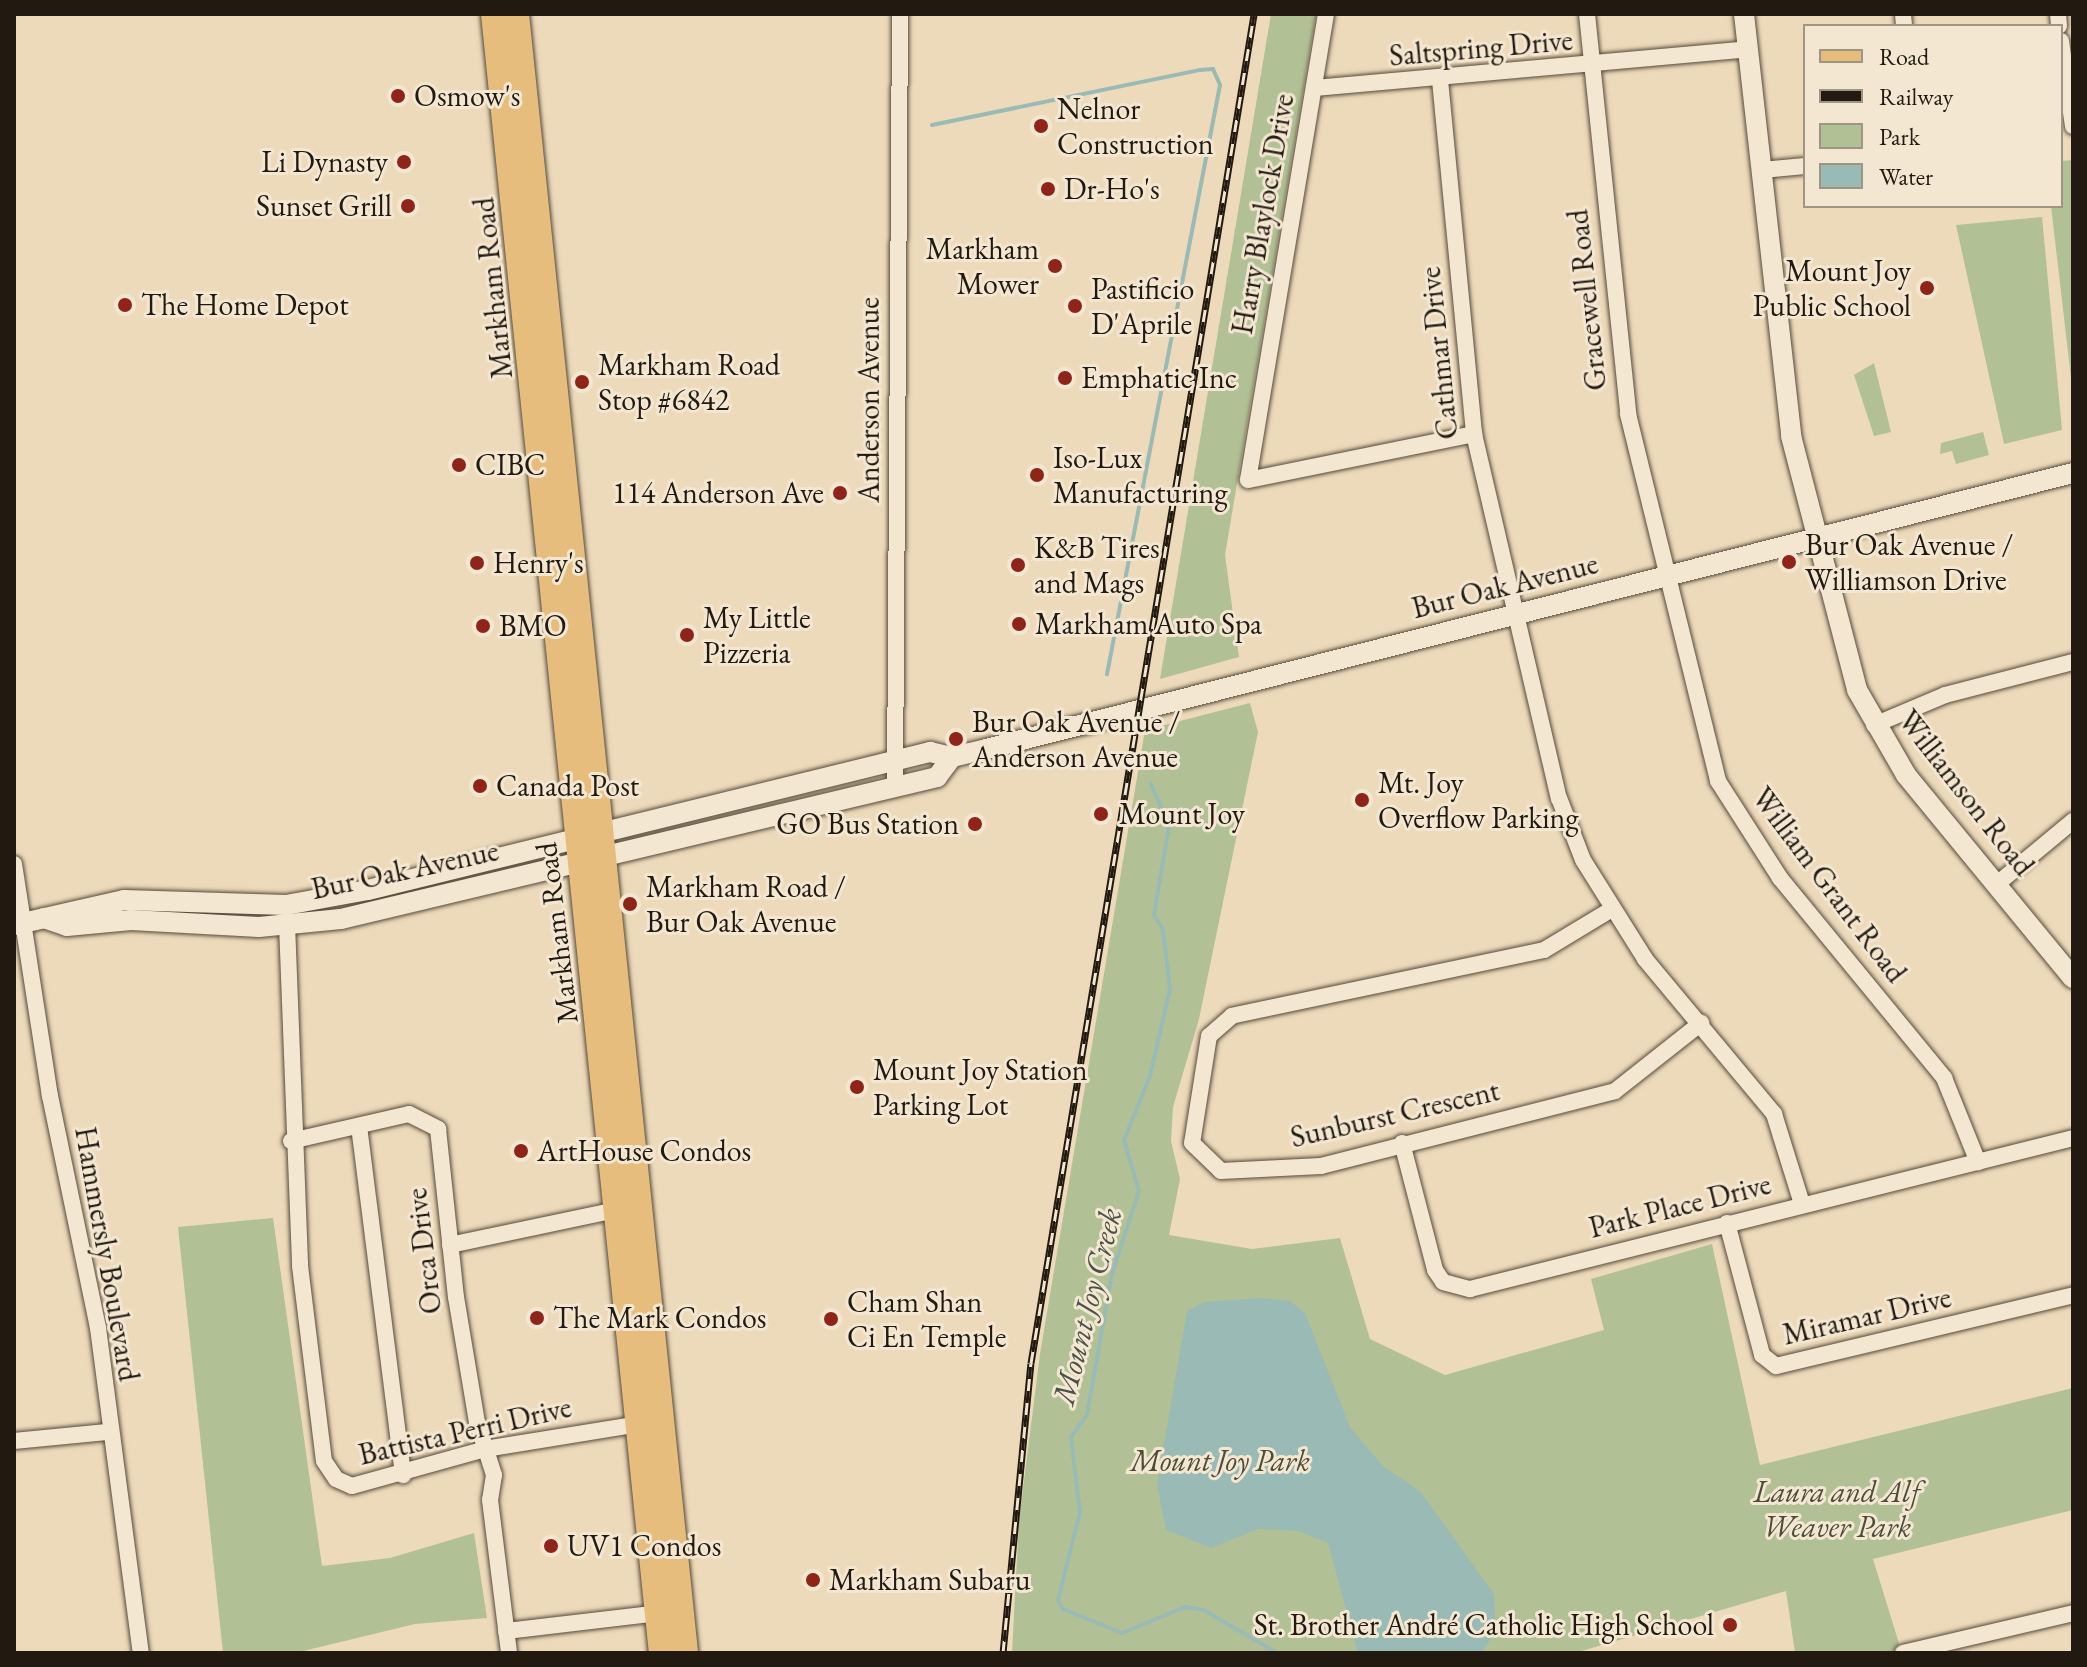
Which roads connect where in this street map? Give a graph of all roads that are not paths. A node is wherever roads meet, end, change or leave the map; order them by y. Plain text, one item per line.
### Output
1 (494, 14) edge
2 (516, 14) edge
3 (900, 14) edge
4 (1326, 14) edge
5 (1587, 14) edge
6 (1744, 14) edge
7 (1748, 49) junction
8 (2063, 55) edge
9 (1591, 67) junction
10 (1440, 80) junction
11 (1314, 88) junction
12 (2073, 126) edge
13 (1803, 166) edge
14 (1762, 170) junction
15 (1474, 434) junction
16 (2073, 473) edge
17 (1818, 537) junction
18 (1665, 576) junction
19 (1513, 616) junction
20 (2073, 662) edge
21 (1874, 725) junction
22 (952, 757) junction
23 (895, 761) junction
24 (895, 787) junction
25 (2073, 821) edge
26 (593, 846) junction
27 (14, 864) edge
28 (1997, 884) junction
29 (1612, 909) junction
30 (28, 922) edge
31 (287, 924) junction
32 (2073, 978) edge
33 (1701, 1023) junction
34 (359, 1126) junction
35 (2073, 1138) edge
36 (291, 1141) junction
37 (1402, 1143) junction
38 (1978, 1162) junction
39 (1802, 1204) junction
40 (621, 1209) junction
41 (1727, 1223) junction
42 (450, 1245) junction
43 (2073, 1295) edge
44 (653, 1422) junction
45 (107, 1432) junction
46 (14, 1441) edge
47 (485, 1449) junction
48 (403, 1475) junction
49 (659, 1613) junction
50 (2073, 1613) edge
51 (506, 1631) junction
52 (141, 1653) edge
53 (509, 1653) edge
54 (662, 1653) edge
55 (685, 1653) edge
56 (1903, 1653) edge

1 - 26 main road, Markham Road
2 - 26 main road, Markham Road
3 - 23 street, Anderson Avenue
4 - 11 street, Harry Blaylock Drive
5 - 9 street, Gracewell Road
6 - 7 street, Williamson Road
7 - 9 street, Saltspring Drive
7 - 14 street, Williamson Road
8 - 12 street
9 - 10 street, Saltspring Drive
9 - 18 street, Gracewell Road
10 - 11 street, Saltspring Drive
10 - 15 street, Cathmar Drive
11 - 15 street, Harry Blaylock Drive
13 - 14 street
14 - 17 street, Williamson Road
15 - 19 street, Cathmar Drive
16 - 17 street, Bur Oak Avenue
17 - 18 street, Bur Oak Avenue
17 - 21 street, Williamson Road
18 - 19 street, Bur Oak Avenue
18 - 38 street, William Grant Road
19 - 22 street, Bur Oak Avenue
19 - 29 street, Cathmar Drive
20 - 21 street
21 - 28 street, Williamson Road
22 - 23 street, Bur Oak Avenue
22 - 24 street, Bur Oak Avenue
23 - 24 street, Anderson Avenue
23 - 26 street, Bur Oak Avenue
24 - 26 street, Bur Oak Avenue
25 - 28 street
26 - 30 street, Bur Oak Avenue
26 - 31 street, Bur Oak Avenue
26 - 40 main road, Markham Road
26 - 44 main road, Markham Road
27 - 30 street, Hammersly Boulevard
28 - 32 street, Williamson Road
29 - 33 street, Cathmar Drive
29 - 37 street, Sunburst Crescent
30 - 31 street, Bur Oak Avenue
30 - 45 street, Hammersly Boulevard
31 - 36 street, Battista Perri Drive
33 - 37 street, Sunburst Crescent
33 - 39 street, Cathmar Drive
34 - 36 street
34 - 42 street, Orca Drive
34 - 48 street
35 - 38 street, Park Place Drive
36 - 48 street, Battista Perri Drive
37 - 41 street, Park Place Drive
38 - 39 street, Park Place Drive
39 - 41 street, Park Place Drive
40 - 42 street
40 - 44 main road, Markham Road
41 - 43 street, Miramar Drive
42 - 47 street, Orca Drive
44 - 47 street, Battista Perri Drive
44 - 49 main road, Markham Road
44 - 55 main road, Markham Road
45 - 46 street
45 - 52 street, Hammersly Boulevard
47 - 48 street, Battista Perri Drive
47 - 51 street, Orca Drive
49 - 51 street
49 - 54 main road, Markham Road
50 - 56 street
51 - 53 street, Orca Drive

